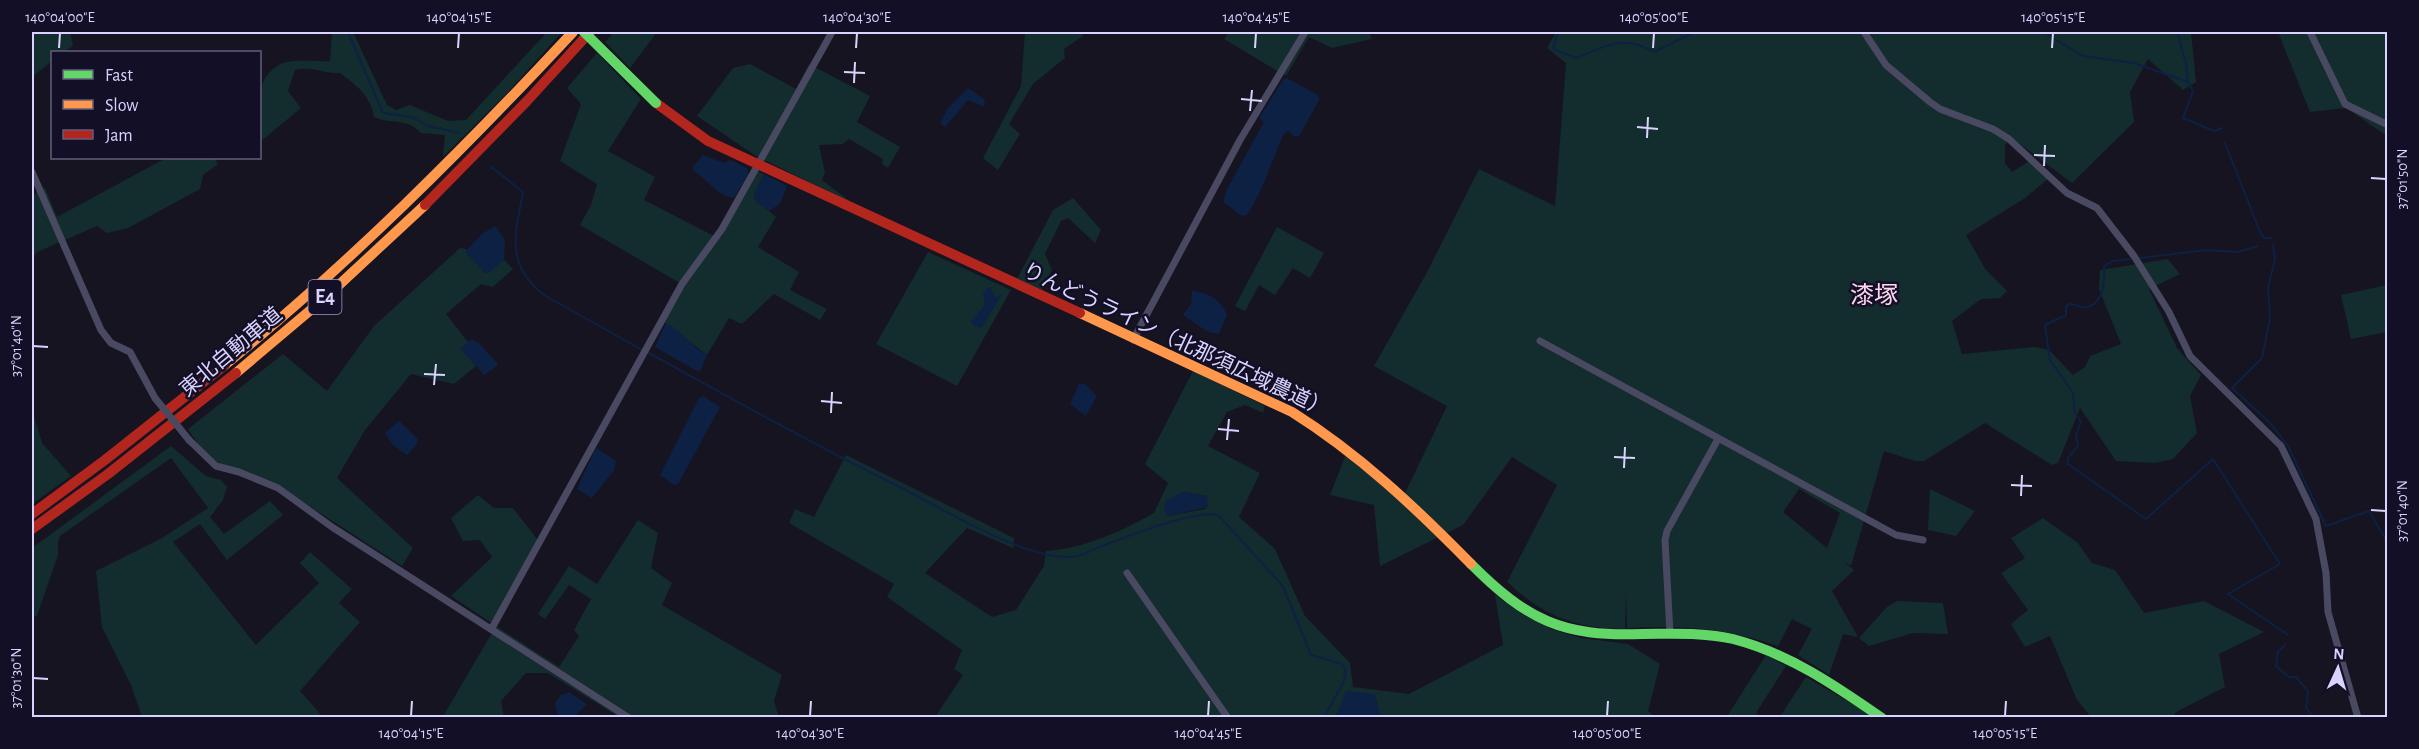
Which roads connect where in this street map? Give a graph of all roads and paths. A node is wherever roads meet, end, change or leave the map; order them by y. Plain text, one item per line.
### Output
1 (573, 32) edge
2 (584, 32) edge
3 (590, 32) edge
4 (832, 32) edge
5 (1305, 32) edge
6 (1864, 32) edge
7 (2310, 32) edge
8 (2388, 125) edge
9 (759, 165) junction
10 (32, 172) edge
11 (1133, 340) junction
12 (1540, 341) dead end
13 (1718, 439) junction
14 (32, 514) edge
15 (32, 529) edge
16 (1923, 540) dead end
17 (1127, 573) dead end
18 (492, 628) junction
19 (1671, 634) junction
20 (629, 717) edge
21 (1228, 717) edge
22 (1882, 717) edge
23 (2358, 717) edge

1 - 14 main road, 東北自動車道 / E4
2 - 9 main road, りんどうライン（北那須広域農道）, bridge
3 - 15 main road, 東北自動車道 / E4
4 - 9 street
5 - 11 street
6 - 23 street
7 - 8 street
9 - 11 main road, りんどうライン（北那須広域農道）
9 - 18 street
10 - 18 street, bridge
11 - 19 main road, りんどうライン（北那須広域農道）
12 - 13 street
13 - 16 street
13 - 19 street
17 - 21 street
18 - 20 street
19 - 22 main road, りんどうライン（北那須広域農道）

